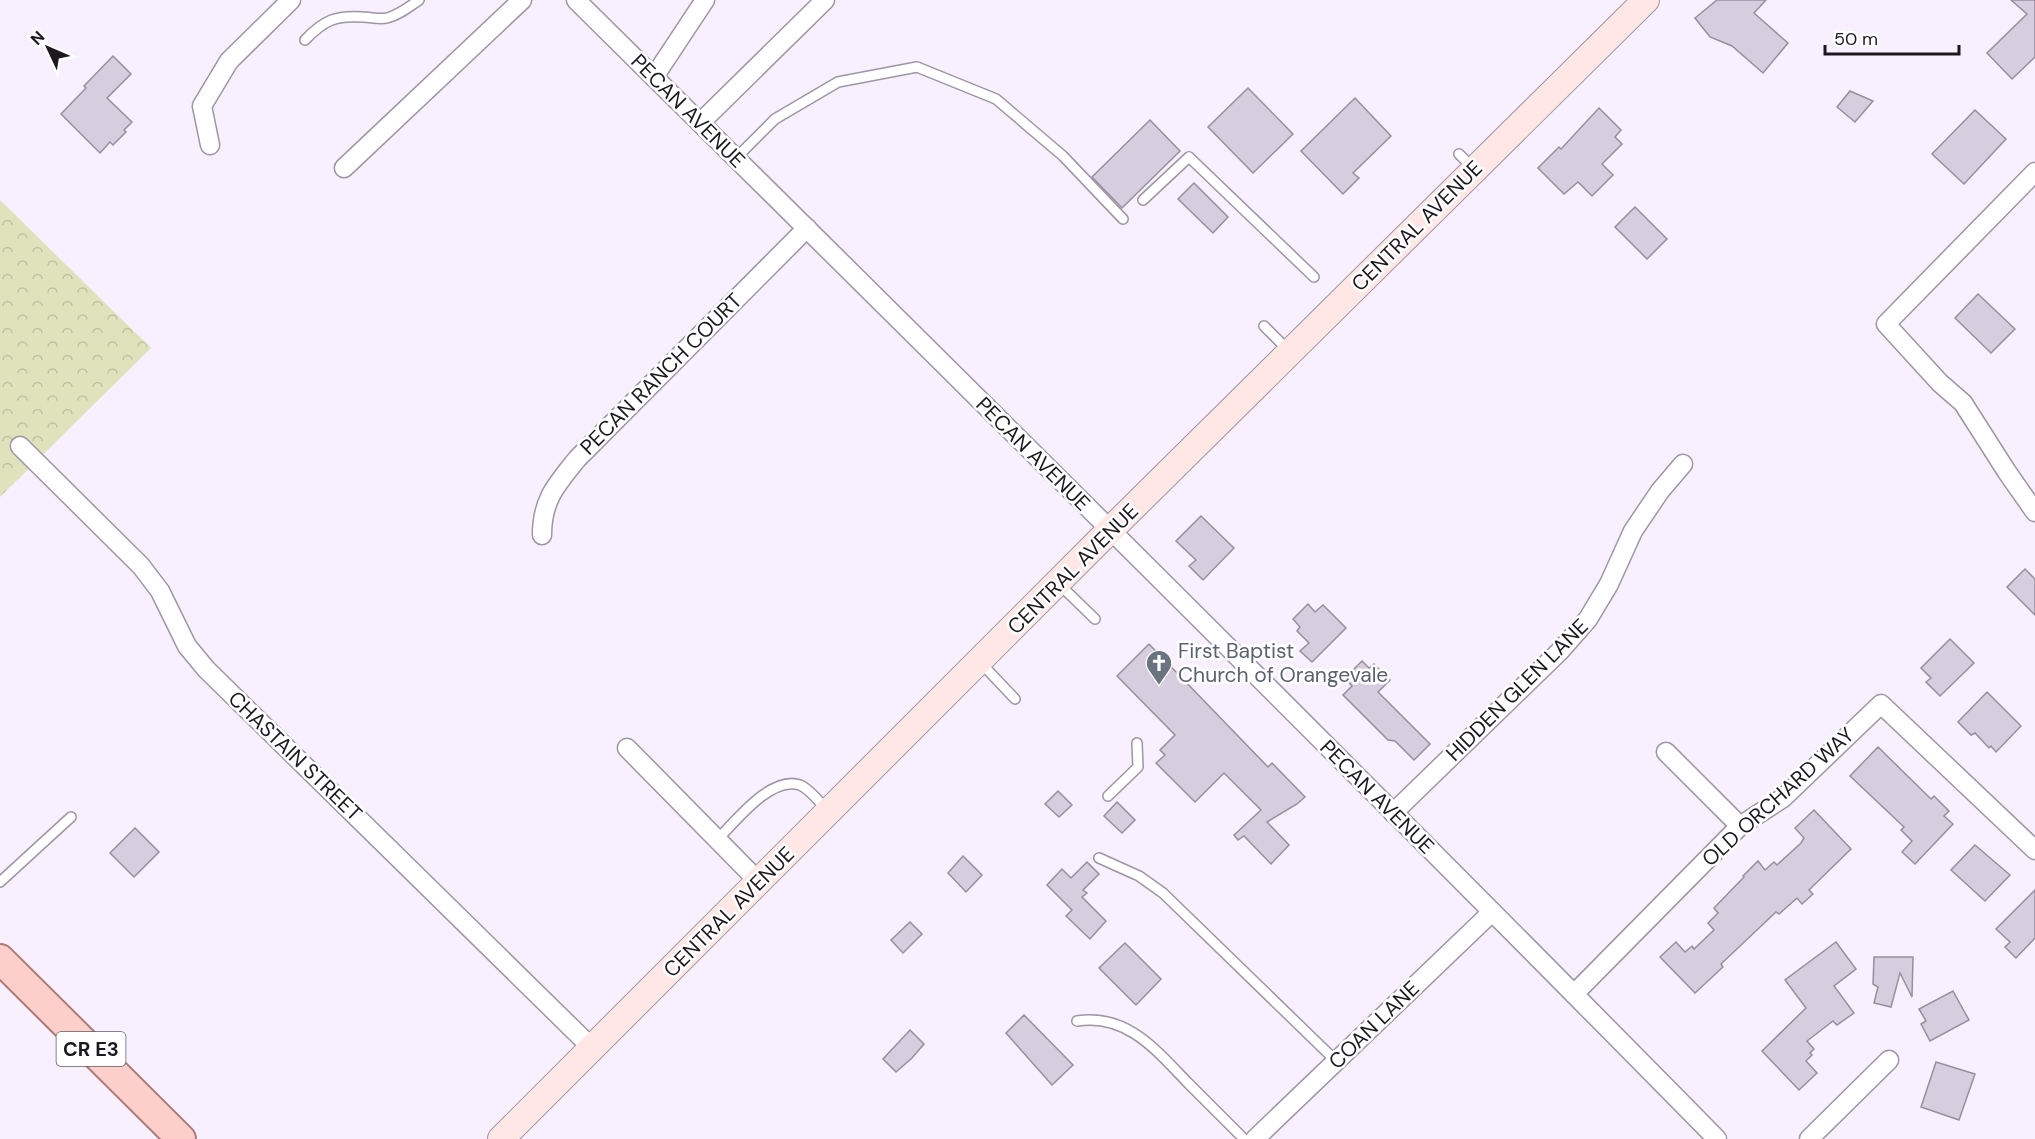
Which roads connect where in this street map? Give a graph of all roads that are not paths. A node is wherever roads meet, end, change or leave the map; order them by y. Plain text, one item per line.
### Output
1 (291, 0) edge
2 (419, 0) edge
3 (522, 0) edge
4 (576, 0) edge
5 (705, 0) edge
6 (825, 0) edge
7 (1646, 0) edge
8 (305, 40) dead end
9 (654, 77) junction
10 (700, 123) junction
11 (210, 146) dead end
12 (736, 158) junction
13 (344, 168) dead end
14 (2035, 172) edge
15 (1143, 200) dead end
16 (1123, 219) dead end
17 (807, 228) junction
18 (1314, 277) dead end
19 (1264, 326) dead end
20 (1290, 353) junction
21 (20, 447) dead end
22 (1683, 464) dead end
23 (2035, 512) edge
24 (1110, 531) junction
25 (542, 535) dead end
26 (1058, 583) junction
27 (1095, 620) dead end
28 (979, 662) junction
29 (1015, 699) dead end
30 (1137, 743) dead end
31 (627, 748) dead end
32 (1666, 752) dead end
33 (1108, 796) dead end
34 (829, 812) junction
35 (1393, 813) junction
36 (71, 817) dead end
37 (1740, 826) junction
38 (717, 840) junction
39 (2035, 850) edge
40 (1099, 858) dead end
41 (0, 882) edge
42 (759, 882) junction
43 (1492, 912) junction
44 (0, 958) edge
45 (1574, 994) junction
46 (1077, 1021) dead end
47 (592, 1048) junction
48 (1889, 1060) dead end
49 (1336, 1061) junction
50 (1262, 1137) edge
51 (181, 1139) edge
52 (501, 1139) edge
53 (1244, 1139) edge
54 (1717, 1139) edge
55 (1809, 1139) edge

1 - 11 street
2 - 8 lane
3 - 13 street
4 - 9 street, PECAN AVENUE
5 - 9 street
6 - 10 street
7 - 20 street, CENTRAL AVENUE
9 - 10 street, PECAN AVENUE
10 - 12 street, PECAN AVENUE
12 - 16 lane
12 - 17 street, PECAN AVENUE
14 - 23 street
15 - 18 lane
17 - 24 street, PECAN AVENUE
17 - 25 street, PECAN RANCH COURT
19 - 20 lane
20 - 24 street, CENTRAL AVENUE
21 - 47 street, CHASTAIN STREET
22 - 35 street, HIDDEN GLEN LANE
24 - 26 street, CENTRAL AVENUE
24 - 35 street, PECAN AVENUE
26 - 27 lane
26 - 28 street, CENTRAL AVENUE
28 - 29 lane
28 - 34 street, CENTRAL AVENUE
30 - 33 lane
31 - 38 street
32 - 37 street
34 - 38 lane
34 - 42 street, CENTRAL AVENUE
35 - 43 street, PECAN AVENUE
36 - 41 lane
37 - 39 street, OLD ORCHARD WAY
37 - 45 street, OLD ORCHARD WAY
38 - 42 street
40 - 49 lane
42 - 47 street, CENTRAL AVENUE
43 - 45 street, PECAN AVENUE
43 - 49 street, COAN LANE
44 - 51 main road, CR E3
45 - 54 street, PECAN AVENUE
46 - 53 lane
47 - 52 street, CENTRAL AVENUE
48 - 55 street
49 - 50 street, COAN LANE

